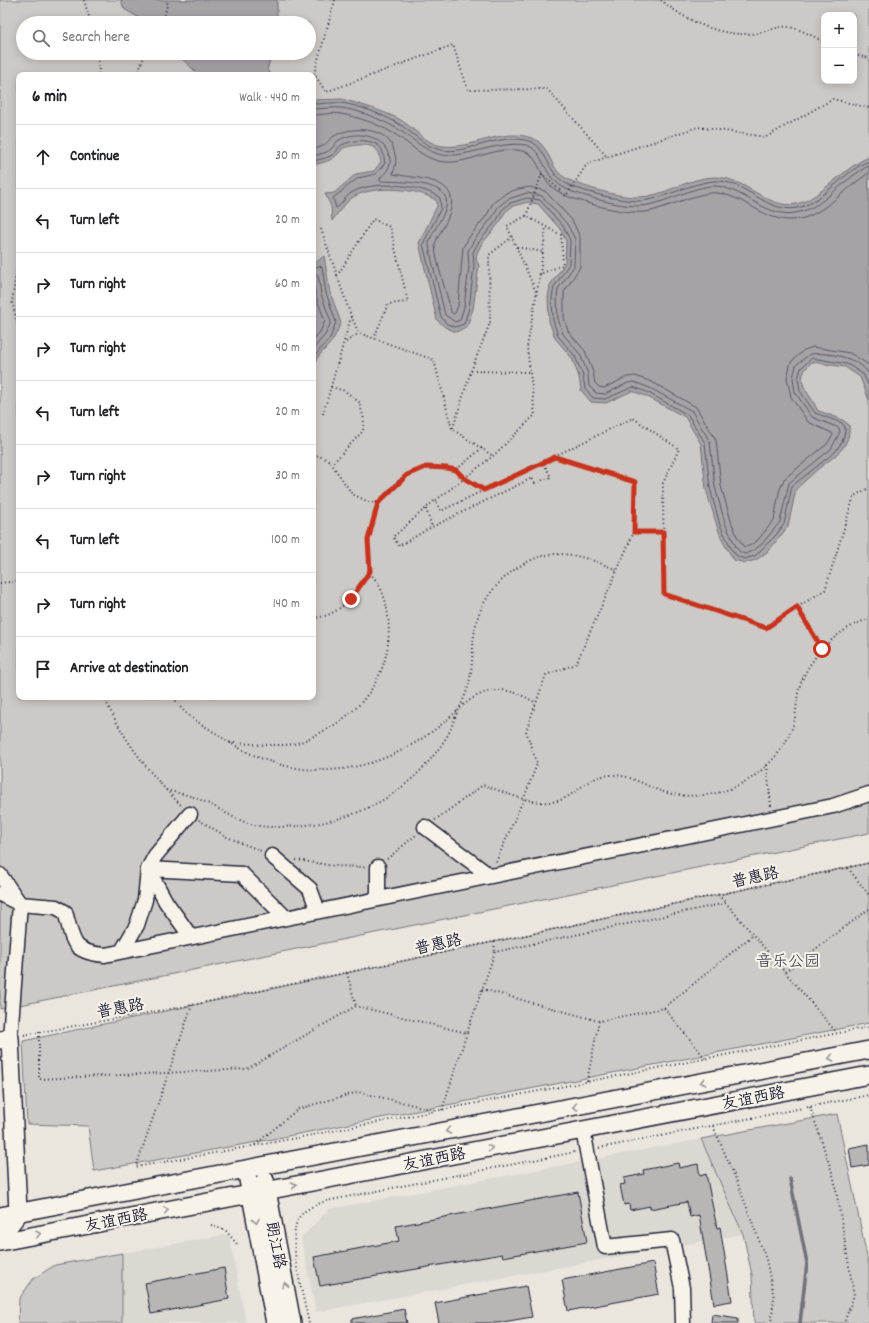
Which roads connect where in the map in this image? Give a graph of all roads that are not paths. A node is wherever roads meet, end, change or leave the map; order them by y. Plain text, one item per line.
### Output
1 (869, 794) edge
2 (190, 814) road end
3 (425, 827) road end
4 (272, 856) road end
5 (378, 867) road end
6 (148, 869) junction
7 (0, 875) edge
8 (490, 876) junction
9 (0, 894) edge
10 (378, 899) junction
11 (20, 904) junction
12 (318, 911) junction
13 (286, 918) junction
14 (192, 937) junction
15 (122, 952) junction
16 (5, 1039) edge
17 (869, 1050) edge
18 (869, 1075) edge
19 (583, 1130) junction
20 (254, 1168) junction
21 (259, 1192) junction
22 (9, 1214) edge
23 (0, 1235) edge
24 (0, 1242) edge
25 (275, 1323) edge
26 (292, 1323) edge
27 (683, 1323) edge

1 - 8 street
2 - 6 street
3 - 8 street
4 - 12 street
5 - 10 street
6 - 13 street
6 - 14 street
6 - 15 street
7 - 11 street
8 - 10 street
9 - 11 street
10 - 12 street
11 - 15 street
11 - 16 street
12 - 13 street
13 - 14 street
14 - 15 street
16 - 22 main road
17 -> 20 main road, 友谊西路
18 - 19 main road, 友谊西路
21 -> 19 main road, 友谊西路
19 - 27 street
20 - 21 main road, 朗江路
20 - 22 main road, 友谊西路
24 -> 21 main road, 友谊西路
21 -> 25 main road, 朗江路
26 -> 21 main road, 朗江路
22 - 23 highway

